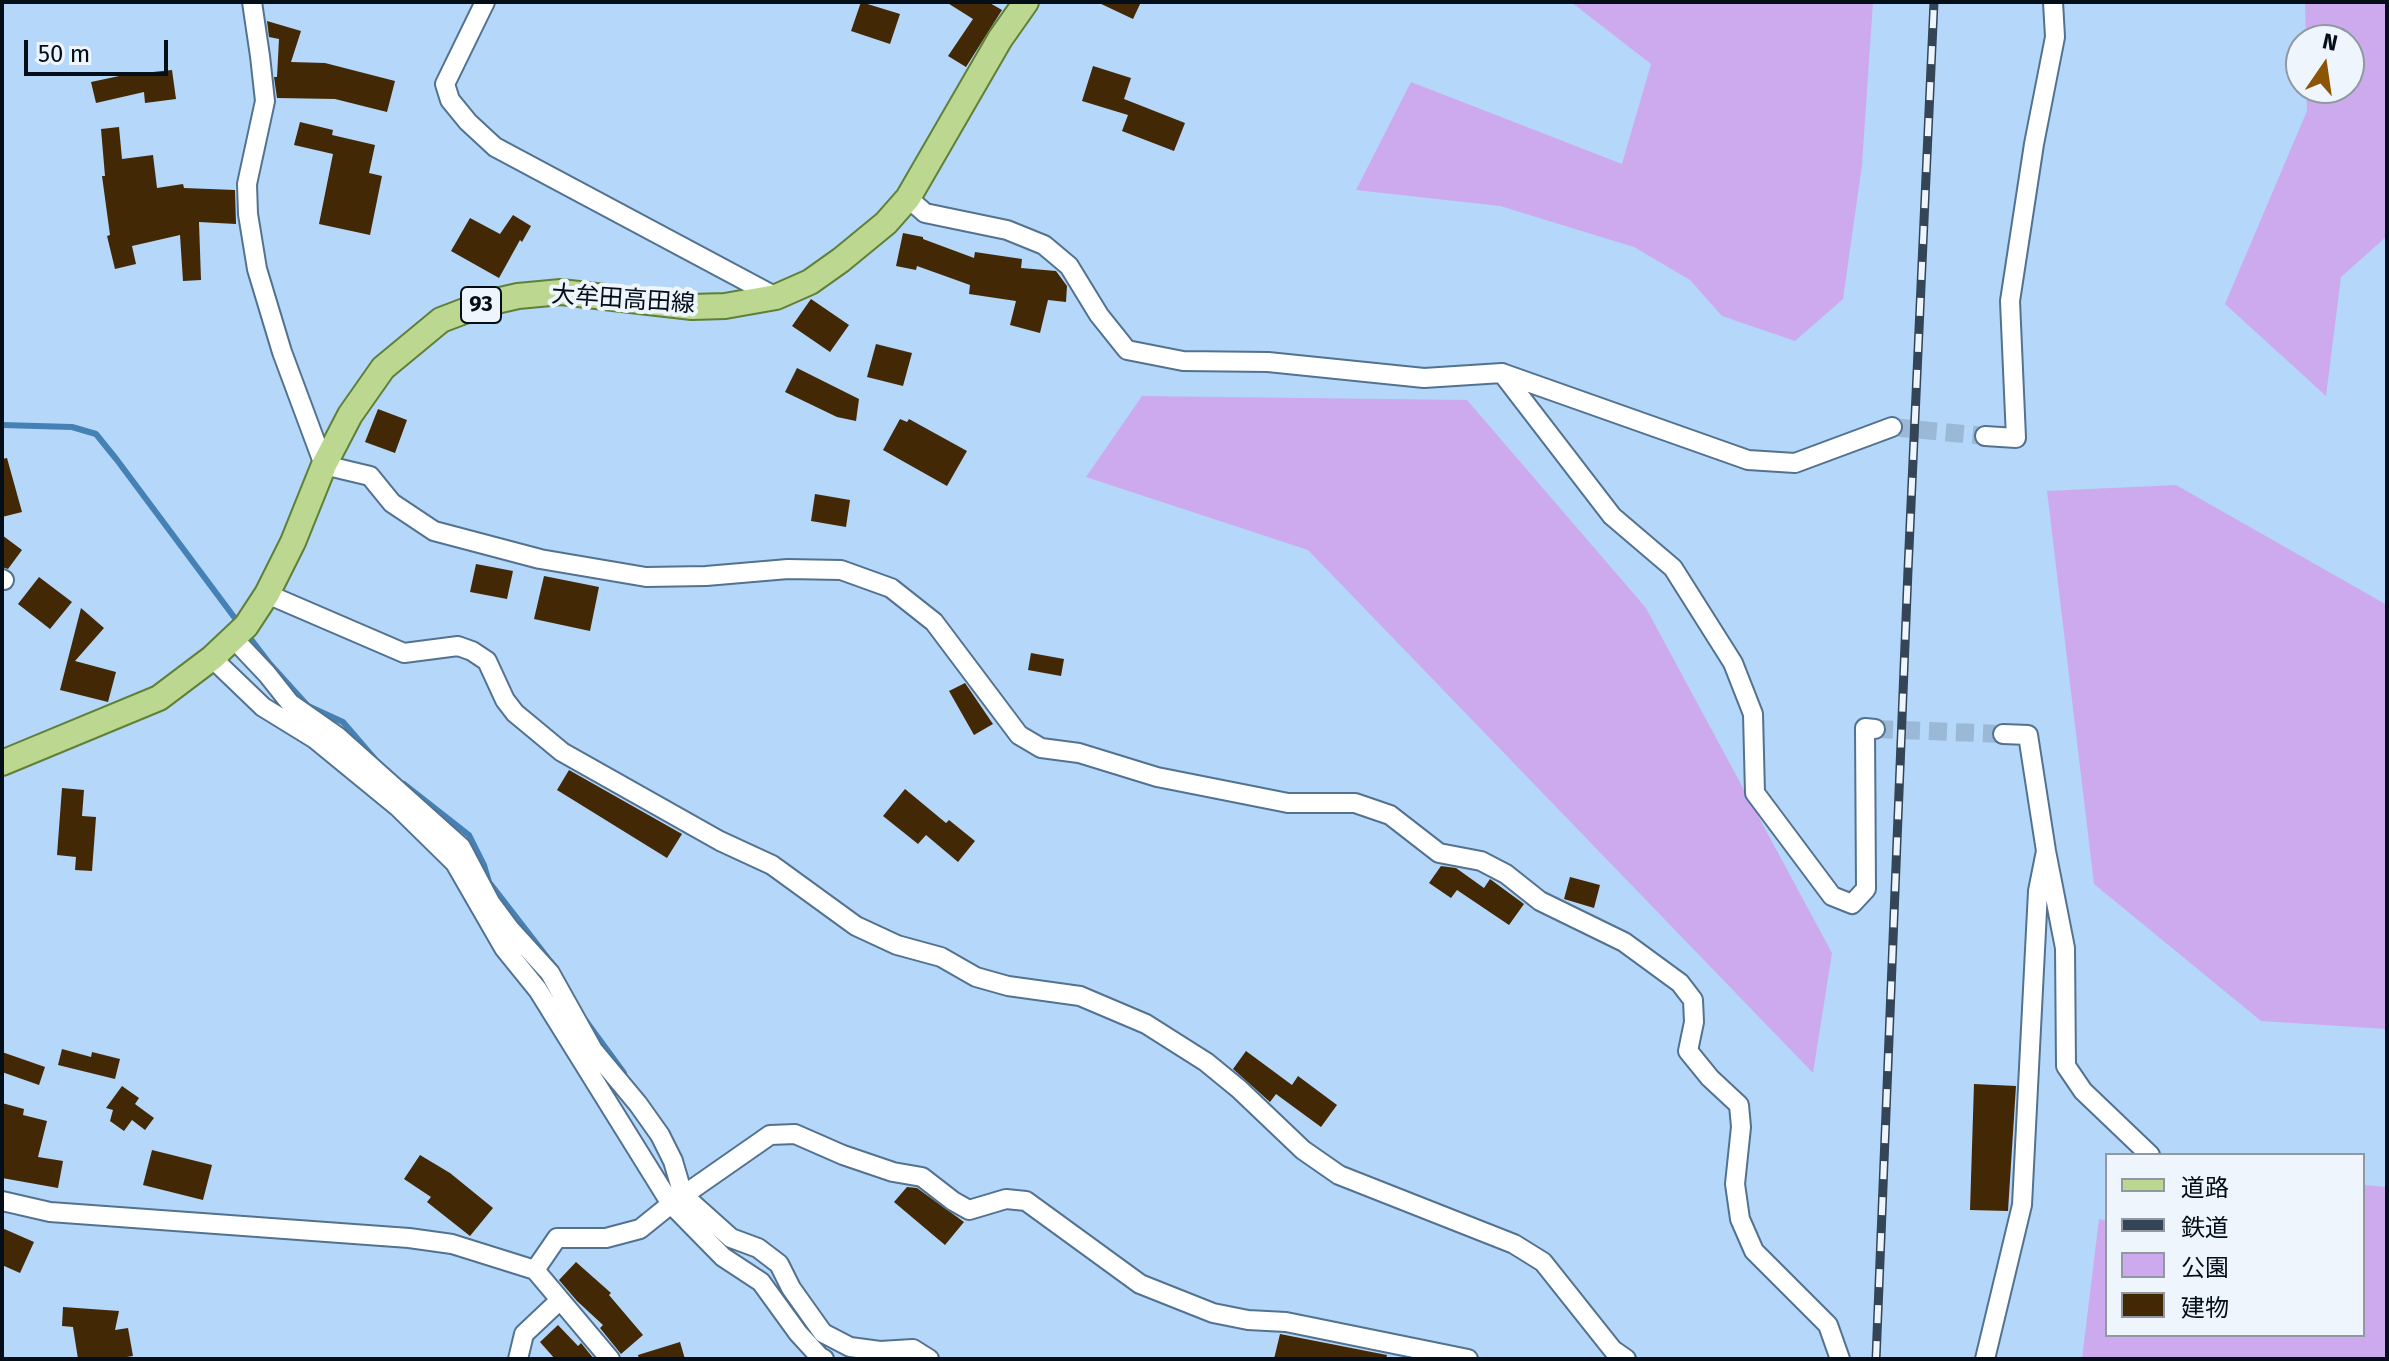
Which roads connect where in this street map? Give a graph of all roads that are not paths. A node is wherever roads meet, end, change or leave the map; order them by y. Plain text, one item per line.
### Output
1 (252, 2) edge
2 (485, 2) edge
3 (1026, 2) edge
4 (2053, 2) edge
5 (908, 198) junction
6 (776, 297) junction
7 (1502, 373) junction
8 (1892, 427) tunnel mouth
9 (1985, 436) tunnel mouth
10 (324, 465) junction
11 (267, 594) junction
12 (233, 638) junction
13 (212, 658) junction
14 (1875, 729) dead end
15 (2003, 734) tunnel mouth
16 (2, 763) edge
17 (2046, 851) junction
18 (2148, 1153) edge
19 (677, 1200) junction
20 (2, 1201) edge
21 (535, 1270) junction
22 (559, 1301) junction
23 (1614, 1356) edge
24 (518, 1359) edge
25 (610, 1359) edge
26 (824, 1359) edge
27 (929, 1359) edge
28 (1468, 1359) edge
29 (1840, 1359) edge
30 (1985, 1359) edge

1 - 10 street
2 - 6 street
3 - 5 main road, 大牟田高田線 / 93
4 - 9 street
5 - 6 main road, 大牟田高田線 / 93
5 - 7 street
6 - 10 main road, 大牟田高田線 / 93
7 - 8 street
7 - 14 street
10 - 11 main road, 大牟田高田線 / 93
10 - 29 street
11 - 12 main road, 大牟田高田線 / 93
11 - 23 street
12 - 13 main road, 大牟田高田線 / 93
12 - 19 street
13 - 16 main road, 大牟田高田線 / 93
13 - 19 street
15 - 17 street
17 - 18 street
17 - 30 street
19 - 21 street
19 - 26 street
19 - 27 street
19 - 28 street
20 - 21 street
21 - 22 street
22 - 24 street
22 - 25 street

